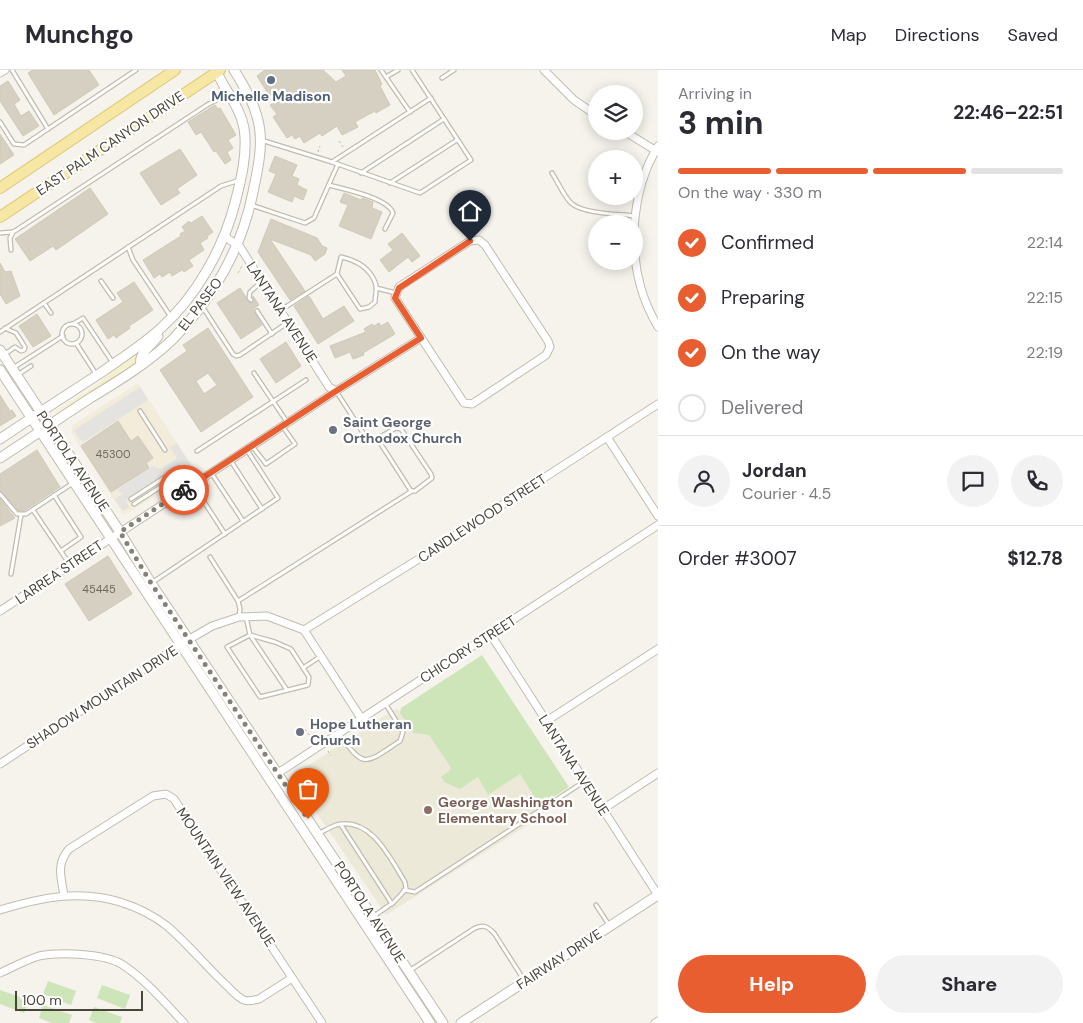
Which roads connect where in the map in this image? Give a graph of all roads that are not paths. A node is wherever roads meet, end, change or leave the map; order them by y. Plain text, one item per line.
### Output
1 (5, 70) edge
2 (12, 70) edge
3 (136, 70) edge
4 (175, 70) edge
5 (234, 70) edge
6 (381, 70) edge
7 (398, 70) edge
8 (412, 70) edge
9 (454, 70) edge
10 (544, 70) edge
11 (218, 71) edge
12 (0, 73) edge
13 (386, 77) junction
14 (442, 78) dead end
15 (231, 97) junction
16 (431, 98) junction
17 (588, 109) edge
18 (410, 112) junction
19 (444, 119) junction
20 (0, 122) edge
21 (48, 128) junction
22 (262, 140) junction
23 (457, 140) junction
24 (640, 140) edge
25 (657, 149) edge
26 (332, 162) junction
27 (338, 164) junction
28 (361, 173) junction
29 (552, 173) dead end
30 (240, 180) junction
31 (390, 183) junction
32 (329, 185) junction
33 (0, 188) edge
34 (251, 205) junction
35 (628, 215) edge
36 (636, 215) edge
37 (0, 216) edge
38 (385, 229) dead end
39 (0, 232) edge
40 (13, 232) junction
41 (224, 236) junction
42 (237, 244) junction
43 (128, 247) junction
44 (11, 250) dead end
45 (637, 270) edge
46 (337, 274) junction
47 (101, 281) dead end
48 (262, 282) junction
49 (376, 288) junction
50 (396, 293) junction
51 (113, 298) dead end
52 (251, 300) dead end
53 (44, 303) junction
54 (202, 306) junction
55 (281, 311) junction
56 (257, 312) dead end
57 (51, 313) dead end
58 (172, 318) junction
59 (288, 323) junction
60 (73, 324) junction
61 (658, 327) edge
62 (5, 328) junction
63 (161, 329) junction
64 (0, 332) edge
65 (272, 334) junction
66 (63, 336) junction
67 (421, 338) junction
68 (76, 343) junction
69 (1, 354) edge
70 (113, 364) junction
71 (140, 365) junction
72 (30, 366) dead end
73 (1, 369) edge
74 (14, 372) junction
75 (254, 373) dead end
76 (97, 375) junction
77 (306, 380) dead end
78 (336, 391) junction
79 (274, 402) junction
80 (658, 404) edge
81 (140, 411) dead end
82 (35, 417) junction
83 (285, 424) junction
84 (45, 427) junction
85 (607, 437) junction
86 (0, 438) edge
87 (377, 438) junction
88 (249, 447) junction
89 (165, 450) dead end
90 (197, 451) dead end
91 (0, 458) edge
92 (230, 460) junction
93 (179, 468) dead end
94 (211, 472) junction
95 (182, 473) dead end
96 (82, 474) junction
97 (74, 482) junction
98 (193, 484) junction
99 (412, 491) junction
100 (0, 494) edge
101 (54, 495) junction
102 (131, 499) dead end
103 (134, 504) dead end
104 (262, 509) junction
105 (33, 510) junction
106 (22, 515) junction
107 (658, 516) edge
108 (243, 521) junction
109 (658, 525) edge
110 (120, 532) junction
111 (224, 534) junction
112 (111, 538) junction
113 (61, 551) junction
114 (210, 557) dead end
115 (70, 565) junction
116 (11, 574) dead end
117 (151, 583) junction
118 (238, 601) junction
119 (0, 611) edge
120 (243, 617) junction
121 (304, 630) junction
122 (250, 635) junction
123 (490, 635) junction
124 (185, 642) junction
125 (658, 649) edge
126 (321, 656) junction
127 (303, 668) junction
128 (287, 690) junction
129 (385, 703) junction
130 (361, 718) junction
131 (545, 722) junction
132 (339, 733) junction
133 (0, 764) edge
134 (278, 773) junction
135 (658, 773) edge
136 (585, 781) junction
137 (602, 809) junction
138 (340, 825) junction
139 (318, 834) junction
140 (404, 890) junction
141 (64, 895) junction
142 (658, 895) edge
143 (392, 904) junction
144 (596, 905) dead end
145 (0, 910) edge
146 (373, 917) junction
147 (610, 926) junction
148 (409, 972) junction
149 (0, 973) edge
150 (292, 978) junction
151 (525, 981) junction
152 (658, 1021) edge
153 (184, 1023) edge
154 (322, 1023) edge
155 (430, 1023) edge
156 (443, 1023) edge
157 (461, 1023) edge
158 (655, 1023) edge

1 - 12 street
2 - 21 lane
3 - 21 lane
4 - 33 main road, EAST PALM CANYON DRIVE
5 - 22 street, EL PASEO
6 - 13 lane
7 - 13 lane
8 - 16 lane
9 - 14 lane
10 - 17 street
11 - 15 street, EL PASEO
11 - 37 main road, EAST PALM CANYON DRIVE
13 - 18 lane
15 - 30 street, EL PASEO
15 - 40 lane
16 - 18 lane
16 - 19 lane
18 - 26 lane
19 - 23 lane
19 - 28 lane
20 - 21 lane
22 - 26 lane
22 - 34 street, EL PASEO
23 - 31 lane
23 - 31 lane
24 - 25 street
25 - 36 street
26 - 27 lane
27 - 28 lane
27 - 32 lane
28 - 31 lane
29 - 35 lane
30 - 41 street, EL PASEO
30 - 43 lane
32 - 34 lane
32 - 38 lane
34 - 42 street, EL PASEO
39 - 40 lane
40 - 44 lane
41 - 42 street, LANTANA AVENUE
41 - 58 street, EL PASEO
42 - 48 street, LANTANA AVENUE
42 - 54 street, EL PASEO
43 - 53 lane
43 - 58 lane
45 - 61 street
46 - 49 lane
46 - 49 lane
46 - 55 lane
47 - 51 lane
48 - 52 lane
48 - 55 street, LANTANA AVENUE
49 - 50 lane
50 - 67 street
50 - 67 street
53 - 57 lane
53 - 62 lane
54 - 65 lane
54 - 71 street, EL PASEO
55 - 59 street, LANTANA AVENUE
56 - 65 lane
58 - 63 street, EL PASEO
59 - 65 lane
59 - 78 street, LANTANA AVENUE
60 - 66 lane
60 - 68 lane
60 - 70 lane
62 - 64 lane
62 - 69 lane
63 - 70 street, EL PASEO
63 - 71 street
66 - 68 lane
66 - 74 lane
67 - 78 street, LARREA STREET
68 - 76 lane
69 - 74 street, PORTOLA AVENUE
70 - 76 street, EL PASEO
71 - 84 street, EL PASEO
72 - 74 lane
73 - 74 street
73 - 82 street
74 - 82 street, PORTOLA AVENUE
75 - 79 lane
76 - 82 street, EL PASEO
77 - 79 lane
78 - 83 street, LARREA STREET
78 - 87 lane
79 - 83 lane
79 - 90 lane
80 - 85 street, CANDLEWOOD STREET
81 - 89 lane
82 - 84 street, PORTOLA AVENUE
82 - 86 street, EL PASEO
83 - 88 street, LARREA STREET
83 - 88 lane
84 - 91 street, EL PASEO
84 - 96 street, PORTOLA AVENUE
84 - 97 street, PORTOLA AVENUE
85 - 107 street
85 - 121 street, CANDLEWOOD STREET
87 - 99 lane
87 - 99 lane
88 - 92 street, LARREA STREET
88 - 104 lane
92 - 94 street, LARREA STREET
92 - 104 lane
93 - 102 lane
94 - 98 street, LARREA STREET
94 - 108 lane
95 - 103 lane
96 - 97 lane
96 - 110 street, PORTOLA AVENUE
97 - 101 lane
97 - 112 street, PORTOLA AVENUE
98 - 110 street, LARREA STREET
98 - 111 lane
99 - 118 lane
100 - 106 lane
101 - 105 lane
101 - 113 lane
104 - 108 lane
105 - 106 lane
105 - 113 lane
106 - 116 lane
108 - 111 lane
109 - 123 street, CHICORY STREET
110 - 112 street, LARREA STREET
110 - 117 street, PORTOLA AVENUE
111 - 117 lane
112 - 115 street, LARREA STREET
112 - 124 street, PORTOLA AVENUE
113 - 115 lane
114 - 118 lane
115 - 119 street, LARREA STREET
117 - 124 street, PORTOLA AVENUE
118 - 120 lane
120 - 121 street, SHADOW MOUNTAIN DRIVE
120 - 122 lane
120 - 124 street, SHADOW MOUNTAIN DRIVE
121 - 126 street
122 - 127 lane
122 - 128 lane
122 - 128 lane
123 - 129 street, CHICORY STREET
123 - 131 street, LANTANA AVENUE
124 - 133 street, SHADOW MOUNTAIN DRIVE
124 - 134 street, PORTOLA AVENUE
124 - 155 street, PORTOLA AVENUE
125 - 131 street
126 - 127 lane
126 - 130 street
127 - 128 lane
129 - 130 street, CHICORY STREET
129 - 132 lane
130 - 132 street, CHICORY STREET
131 - 136 street, LANTANA AVENUE
132 - 134 street, CHICORY STREET
134 - 139 street, PORTOLA AVENUE
135 - 137 street
136 - 137 street, LANTANA AVENUE
136 - 140 lane
137 - 142 street, LANTANA AVENUE
138 - 139 lane
138 - 140 lane
138 - 143 lane
139 - 146 street, PORTOLA AVENUE
140 - 143 lane
141 - 145 street
141 - 150 street
141 - 150 street, MOUNTAIN VIEW AVENUE
142 - 147 street, FAIRWAY DRIVE
143 - 146 lane
144 - 147 lane
146 - 148 street, PORTOLA AVENUE
147 - 151 street, FAIRWAY DRIVE
148 - 151 lane
148 - 156 street, PORTOLA AVENUE
149 - 153 street
150 - 154 street, MOUNTAIN VIEW AVENUE
151 - 157 street, FAIRWAY DRIVE
152 - 158 street

